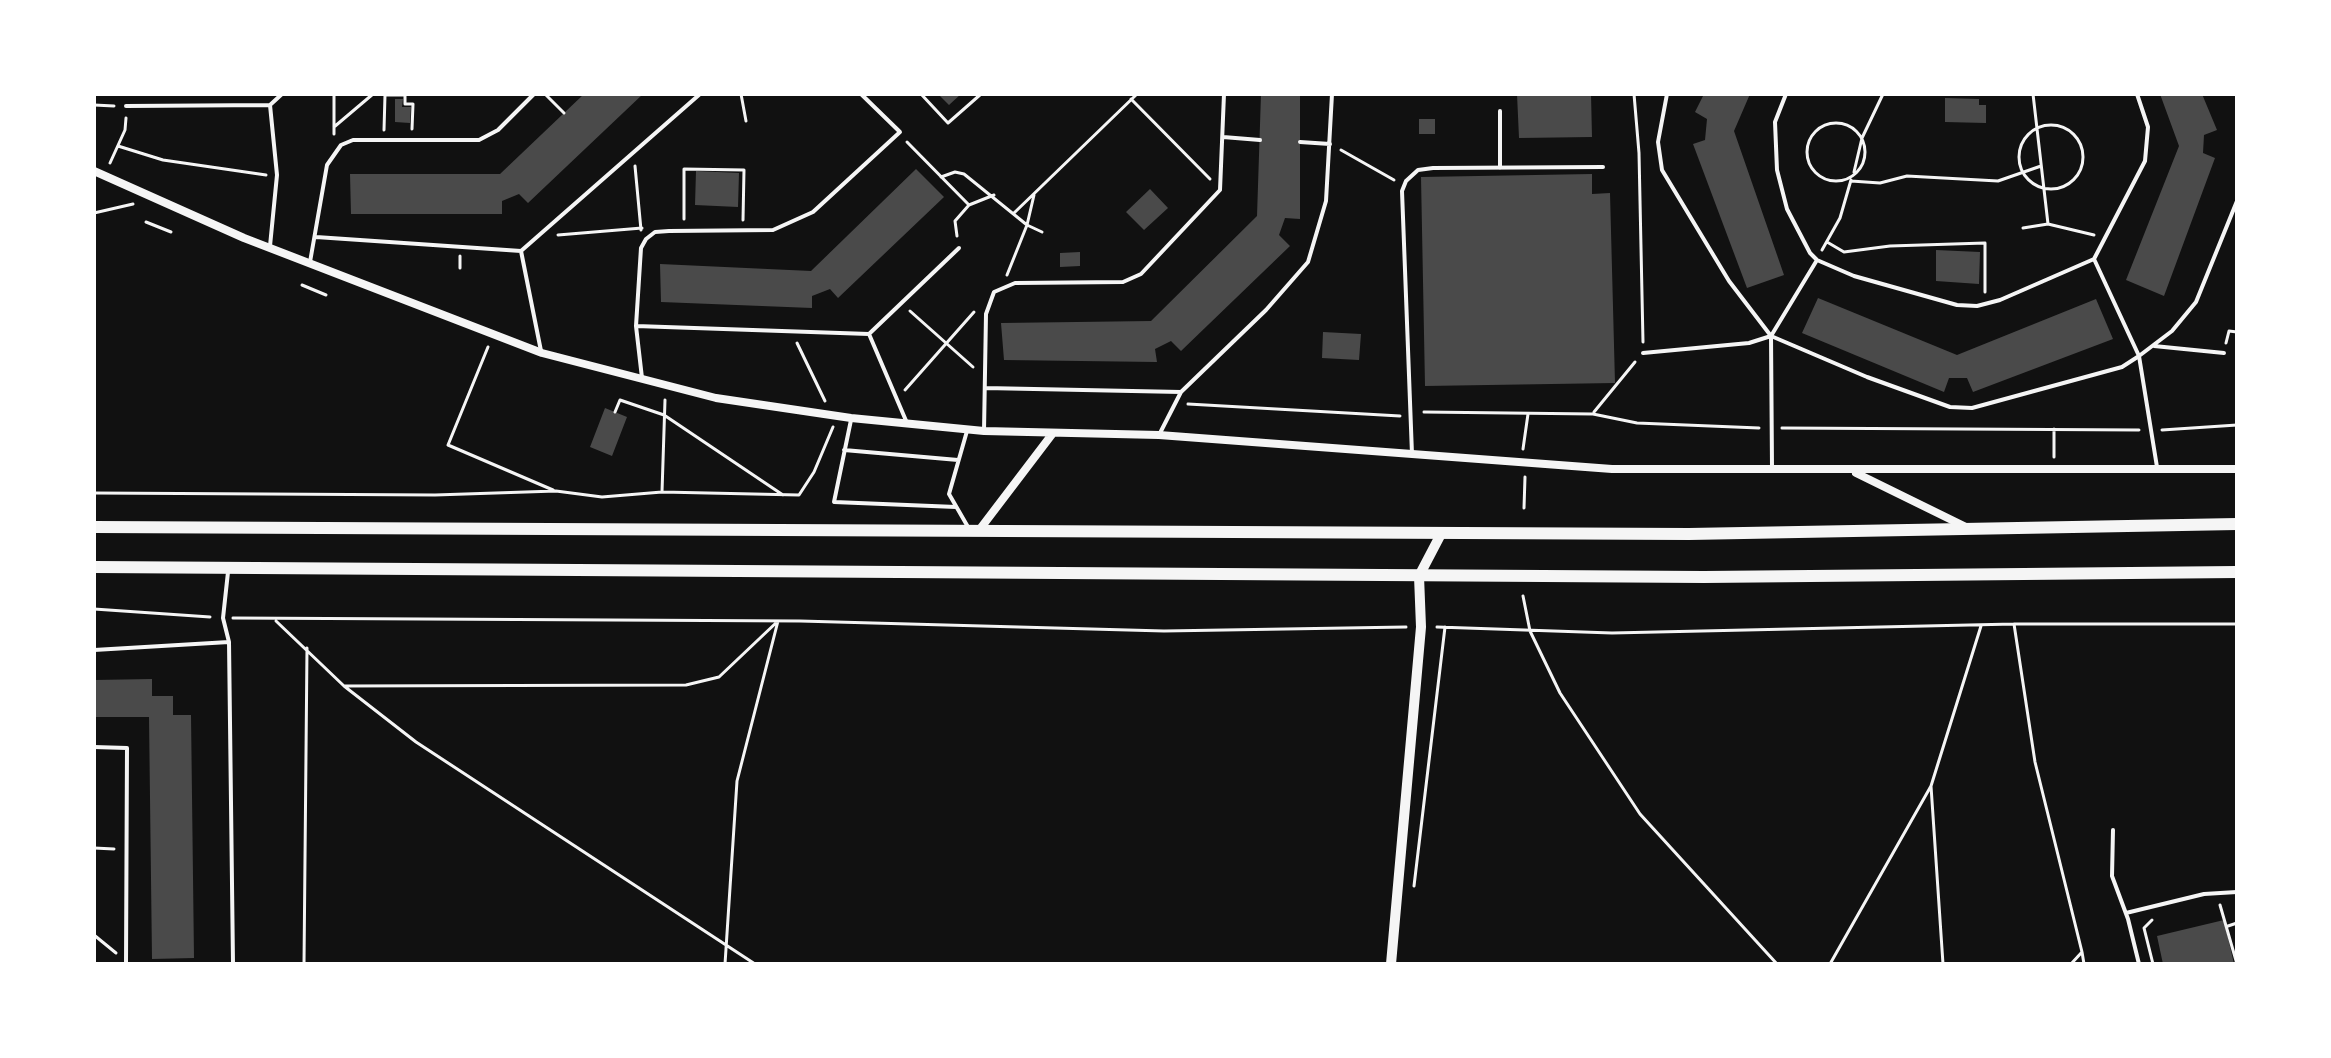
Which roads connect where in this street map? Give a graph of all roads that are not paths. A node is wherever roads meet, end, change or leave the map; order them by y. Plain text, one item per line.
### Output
1 (282, 94) edge
2 (534, 94) edge
3 (700, 94) edge
4 (861, 94) edge
5 (1224, 94) edge
6 (1332, 94) edge
7 (1667, 94) edge
8 (1786, 94) edge
9 (2137, 94) edge
10 (270, 105) junction
11 (126, 106) road end
12 (1500, 111) dead end
13 (1223, 137) junction
14 (1260, 140) dead end
15 (1300, 142) dead end
16 (1330, 144) junction
17 (1603, 167) dead end
18 (1500, 168) junction
19 (94, 171) edge
20 (2237, 201) edge
21 (316, 237) junction
22 (959, 248) road end
23 (270, 249) junction
24 (521, 251) junction
25 (2094, 259) junction
26 (1817, 260) junction
27 (309, 264) junction
28 (636, 326) junction
29 (869, 334) junction
30 (1771, 336) junction
31 (2153, 346) junction
32 (542, 353) junction
33 (1643, 353) road end
34 (2224, 353) road end
35 (2139, 356) junction
36 (642, 380) junction
37 (985, 388) junction
38 (1181, 392) junction
39 (851, 418) junction
40 (908, 425) junction
41 (967, 430) junction
42 (984, 431) junction
43 (1053, 433) junction
44 (1159, 435) junction
45 (844, 450) junction
46 (1412, 454) junction
47 (958, 460) junction
48 (1772, 468) junction
49 (2157, 468) junction
50 (2237, 469) edge
51 (1853, 471) junction
52 (956, 507) junction
53 (2237, 524) edge
54 (94, 527) edge
55 (1966, 527) junction
56 (975, 529) junction
57 (1441, 534) junction
58 (94, 567) edge
59 (229, 568) junction
60 (2237, 572) edge
61 (1419, 576) junction
62 (229, 642) junction
63 (94, 650) edge
64 (94, 747) edge
65 (2113, 830) dead end
66 (2237, 892) edge
67 (2126, 913) junction
68 (126, 963) edge
69 (233, 964) edge
70 (1391, 964) edge
71 (2139, 964) edge

1 - 10 lane
2 - 21 lane
3 - 24 lane
4 - 28 lane
5 - 13 lane
6 - 16 lane
7 - 30 lane
8 - 26 lane
9 - 25 lane
10 - 11 lane
10 - 23 lane
12 - 18 lane
13 - 14 lane
13 - 37 lane
15 - 16 lane
16 - 38 lane
17 - 18 lane
18 - 46 lane
19 - 23 street
20 - 31 lane
21 - 24 lane
21 - 27 lane
22 - 29 lane
23 - 27 street
24 - 32 lane
25 - 26 lane
25 - 35 lane
26 - 30 lane
27 - 32 street
28 - 29 lane
28 - 36 lane
29 - 40 lane
30 - 33 lane
30 - 35 lane
30 - 48 lane
31 - 34 lane
31 - 35 lane
32 - 36 street
35 - 49 lane
36 - 39 street
37 - 38 lane
37 - 42 lane
38 - 44 lane
39 - 40 street
39 - 45 lane
40 - 41 street
41 - 42 street
41 - 47 lane
42 - 43 street
43 - 44 street
43 - 56 street
44 - 46 street
45 - 47 lane
45 - 52 lane
46 - 48 street
47 - 52 lane
48 - 51 street
49 - 50 street
49 - 51 street
51 - 55 street
52 - 56 lane
53 - 55 main road
54 - 56 main road
55 - 57 main road
56 - 57 main road
57 - 61 street
58 - 59 main road
59 - 61 main road
59 - 62 lane
60 - 61 main road
61 - 70 street
62 - 63 lane
62 - 69 lane
64 - 68 lane
65 - 67 lane
66 - 67 lane
67 - 71 lane

